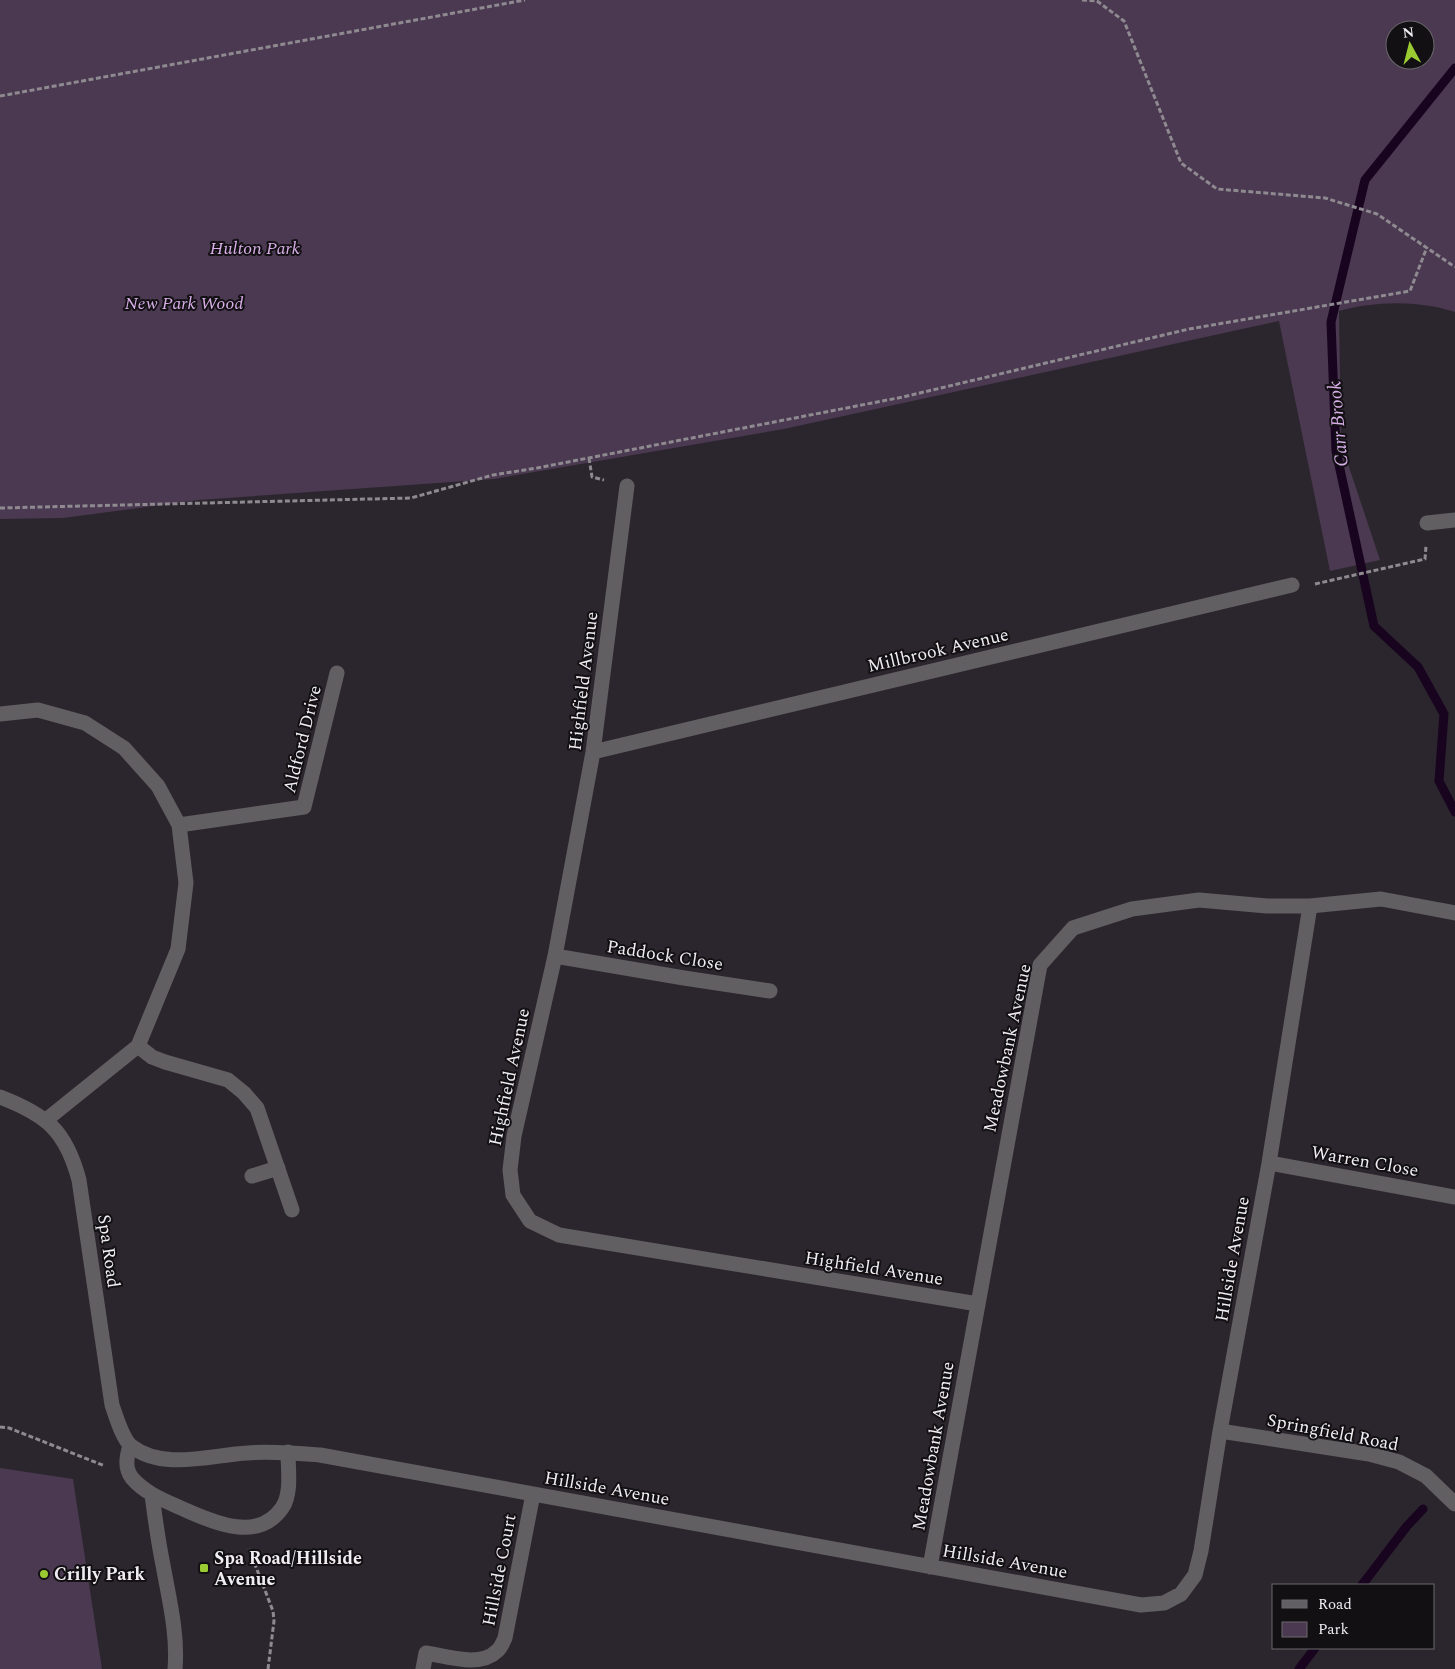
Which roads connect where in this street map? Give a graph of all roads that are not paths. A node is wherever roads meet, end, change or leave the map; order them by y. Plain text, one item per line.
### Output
1 (627, 486) road end
2 (1455, 520) edge
3 (1427, 523) road end
4 (1292, 585) road end
5 (337, 673) dead end
6 (0, 714) edge
7 (593, 752) junction
8 (179, 825) junction
9 (1310, 906) junction
10 (1455, 913) edge
11 (555, 956) junction
12 (770, 991) dead end
13 (138, 1046) junction
14 (0, 1097) edge
15 (46, 1120) junction
16 (1269, 1163) junction
17 (278, 1168) junction
18 (252, 1176) dead end
19 (1455, 1197) edge
20 (292, 1210) dead end
21 (978, 1304) junction
22 (1220, 1430) junction
23 (130, 1445) junction
24 (288, 1452) junction
25 (533, 1494) junction
26 (152, 1495) junction
27 (1455, 1504) edge
28 (930, 1567) junction
29 (175, 1669) edge
30 (423, 1669) edge

1 - 7 street, Highfield Avenue
2 - 3 street
4 - 7 street, Millbrook Avenue
5 - 8 street, Aldford Drive
6 - 8 street
7 - 11 street, Highfield Avenue
8 - 13 street
9 - 10 street, Meadowbank Avenue
9 - 16 street, Hillside Avenue
9 - 21 street, Meadowbank Avenue
11 - 12 street, Paddock Close
11 - 21 street, Highfield Avenue
13 - 15 street
13 - 17 street
14 - 15 street, Spa Road
15 - 23 street, Spa Road
16 - 19 street, Warren Close
16 - 22 street, Hillside Avenue
17 - 18 street
17 - 20 street
21 - 28 street, Meadowbank Avenue
22 - 27 street, Springfield Road
22 - 28 street, Hillside Avenue
23 - 24 street, Hillside Avenue
23 - 26 street
24 - 25 street, Hillside Avenue
24 - 26 street
25 - 28 street, Hillside Avenue
25 - 30 street, Hillside Court
26 - 29 street

